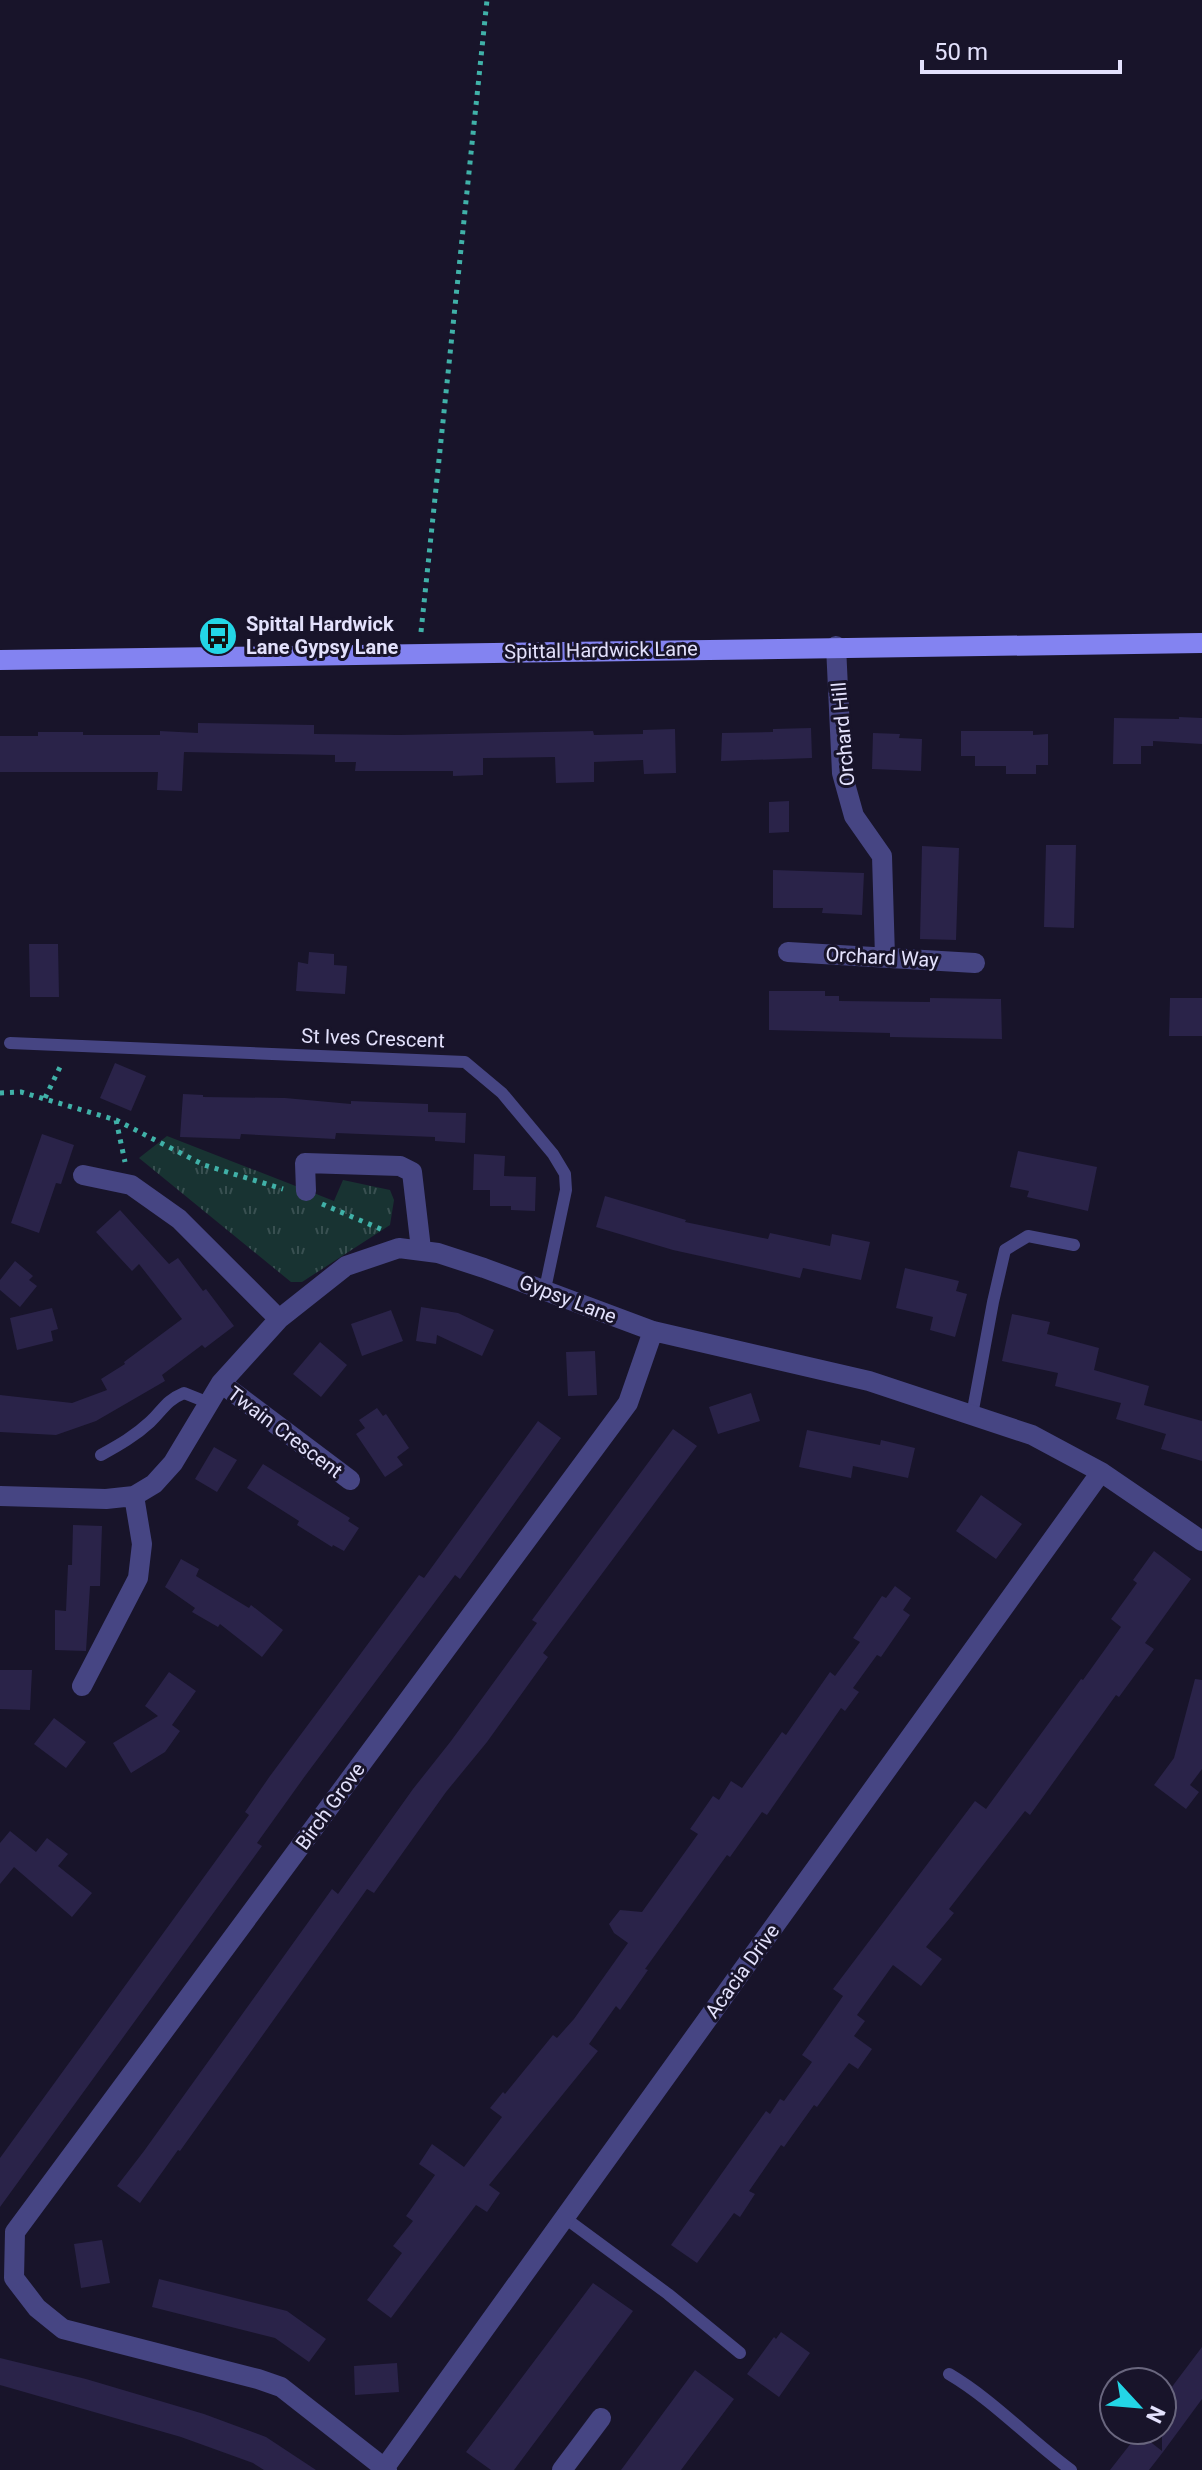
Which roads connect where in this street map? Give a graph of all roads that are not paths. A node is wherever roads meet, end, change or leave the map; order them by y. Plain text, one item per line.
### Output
1 (1202, 643) edge
2 (836, 646) junction
3 (0, 660) edge
4 (788, 952) dead end
5 (885, 957) junction
6 (975, 963) dead end
7 (10, 1043) dead end
8 (83, 1175) dead end
9 (305, 1195) road end
10 (1074, 1245) dead end
11 (421, 1249) junction
12 (545, 1289) junction
13 (279, 1319) junction
14 (653, 1331) junction
15 (221, 1383) junction
16 (209, 1403) junction
17 (972, 1415) junction
18 (101, 1455) dead end
19 (1101, 1472) junction
20 (350, 1480) dead end
21 (0, 1496) edge
22 (134, 1496) junction
23 (1202, 1541) edge
24 (82, 1686) dead end
25 (565, 2218) junction
26 (7, 2280) edge
27 (740, 2353) dead end
28 (949, 2374) dead end
29 (601, 2418) dead end
30 (385, 2469) edge
31 (562, 2470) edge
32 (1071, 2470) edge

1 - 2 street, Spittal Hardwick Lane
2 - 3 street, Spittal Hardwick Lane
2 - 5 street, Orchard Hill
4 - 5 street, Orchard Way
5 - 6 street, Orchard Way
7 - 12 lane, St Ives Crescent
8 - 13 street
9 - 11 street
10 - 17 lane
11 - 12 street, Gypsy Lane
11 - 13 street, Gypsy Lane
12 - 14 street, Gypsy Lane
13 - 15 street, Gypsy Lane
14 - 17 street, Gypsy Lane
14 - 26 street, Birch Grove
15 - 16 street, Gypsy Lane
15 - 20 street, Twain Crescent
16 - 18 lane
16 - 22 street, Gypsy Lane
17 - 19 street, Gypsy Lane
19 - 23 street, Gypsy Lane
19 - 25 street, Acacia Drive
21 - 22 street
22 - 24 street
25 - 27 lane
25 - 30 street, Acacia Drive
26 - 30 street, Birch Grove
28 - 32 lane
29 - 31 street

